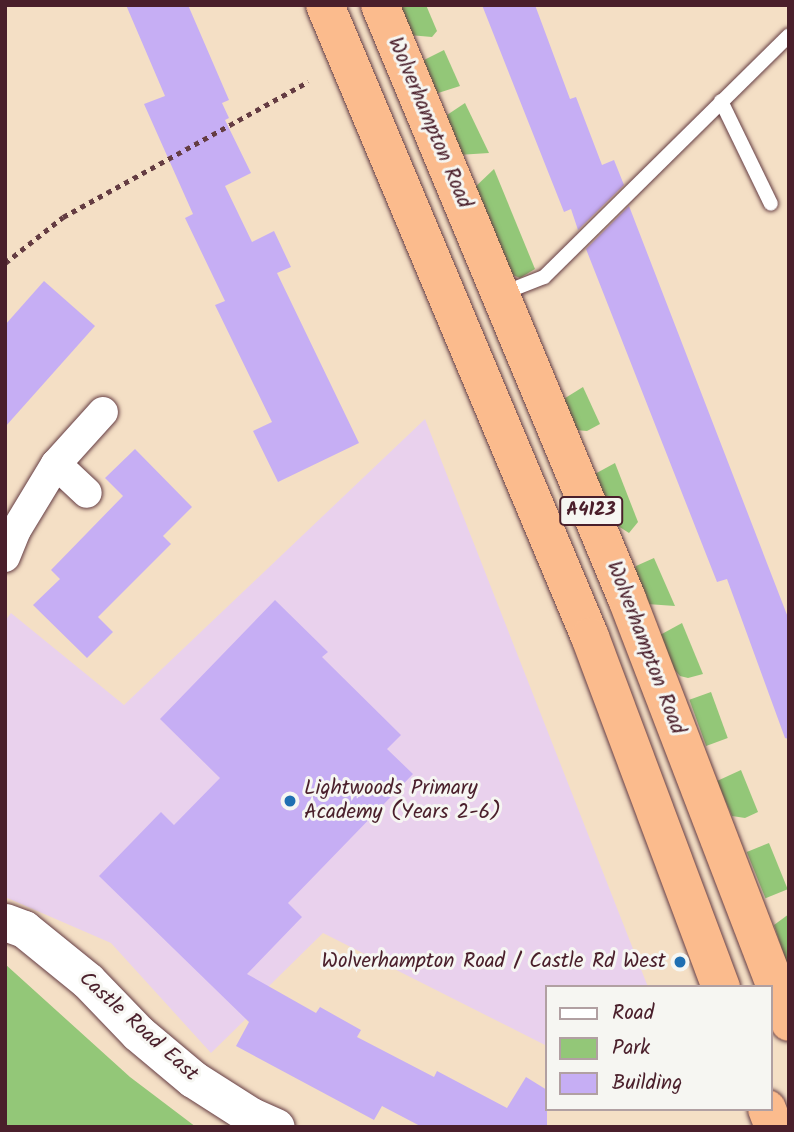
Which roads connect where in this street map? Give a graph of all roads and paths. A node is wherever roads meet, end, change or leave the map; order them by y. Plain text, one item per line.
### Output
1 (325, 5) edge
2 (380, 5) edge
3 (789, 35) edge
4 (308, 82) dead end
5 (721, 101) junction
6 (771, 204) dead end
7 (5, 262) edge
8 (500, 294) junction
9 (103, 412) dead end
10 (56, 464) junction
11 (87, 493) dead end
12 (5, 557) edge
13 (5, 922) edge
14 (720, 985) edge
15 (789, 1022) edge
16 (275, 1127) edge

1 - 14 highway, A4123
2 - 8 highway, Wolverhampton Road / A4123
3 - 5 lane
4 - 7 path
5 - 6 lane
5 - 8 lane
8 - 15 highway, Wolverhampton Road / A4123
9 - 10 street
10 - 11 street
10 - 12 street
13 - 16 street, Castle Road East

